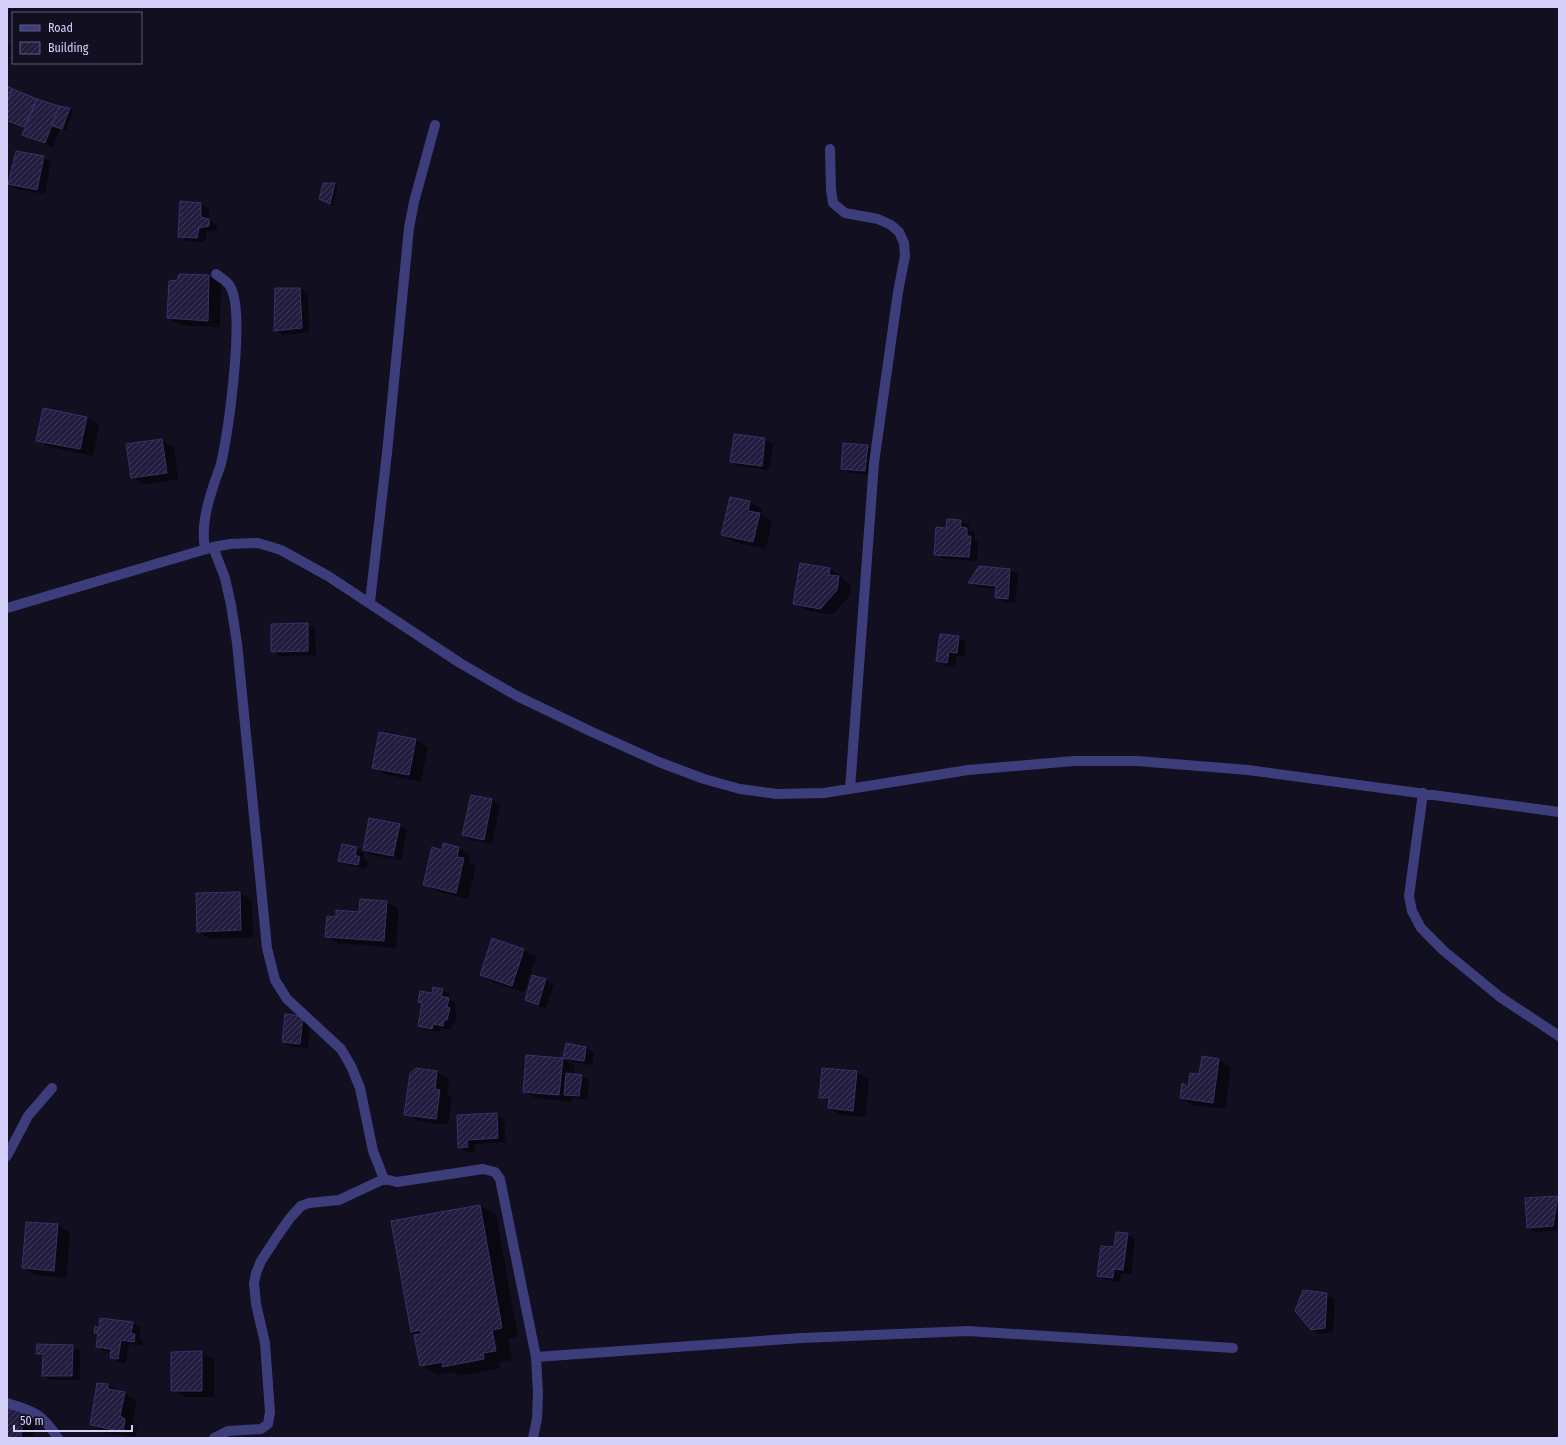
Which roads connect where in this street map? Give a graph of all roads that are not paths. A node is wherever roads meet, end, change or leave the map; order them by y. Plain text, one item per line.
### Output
1 (435, 125) dead end
2 (830, 149) dead end
3 (216, 274) dead end
4 (209, 548) junction
5 (370, 602) junction
6 (7, 608) edge
7 (850, 789) junction
8 (1423, 793) junction
9 (1559, 812) edge
10 (1559, 1036) edge
11 (52, 1088) dead end
12 (7, 1156) edge
13 (384, 1179) junction
14 (1233, 1348) dead end
15 (536, 1357) junction
16 (7, 1403) edge
17 (58, 1438) edge
18 (214, 1438) edge
19 (533, 1438) edge

1 - 5 street
2 - 7 street
3 - 4 street
4 - 5 street
4 - 6 street
4 - 13 street
5 - 7 street
7 - 8 street
8 - 9 street
8 - 10 street
11 - 12 street
13 - 15 street
13 - 18 street
14 - 15 street
15 - 19 street
16 - 17 street

